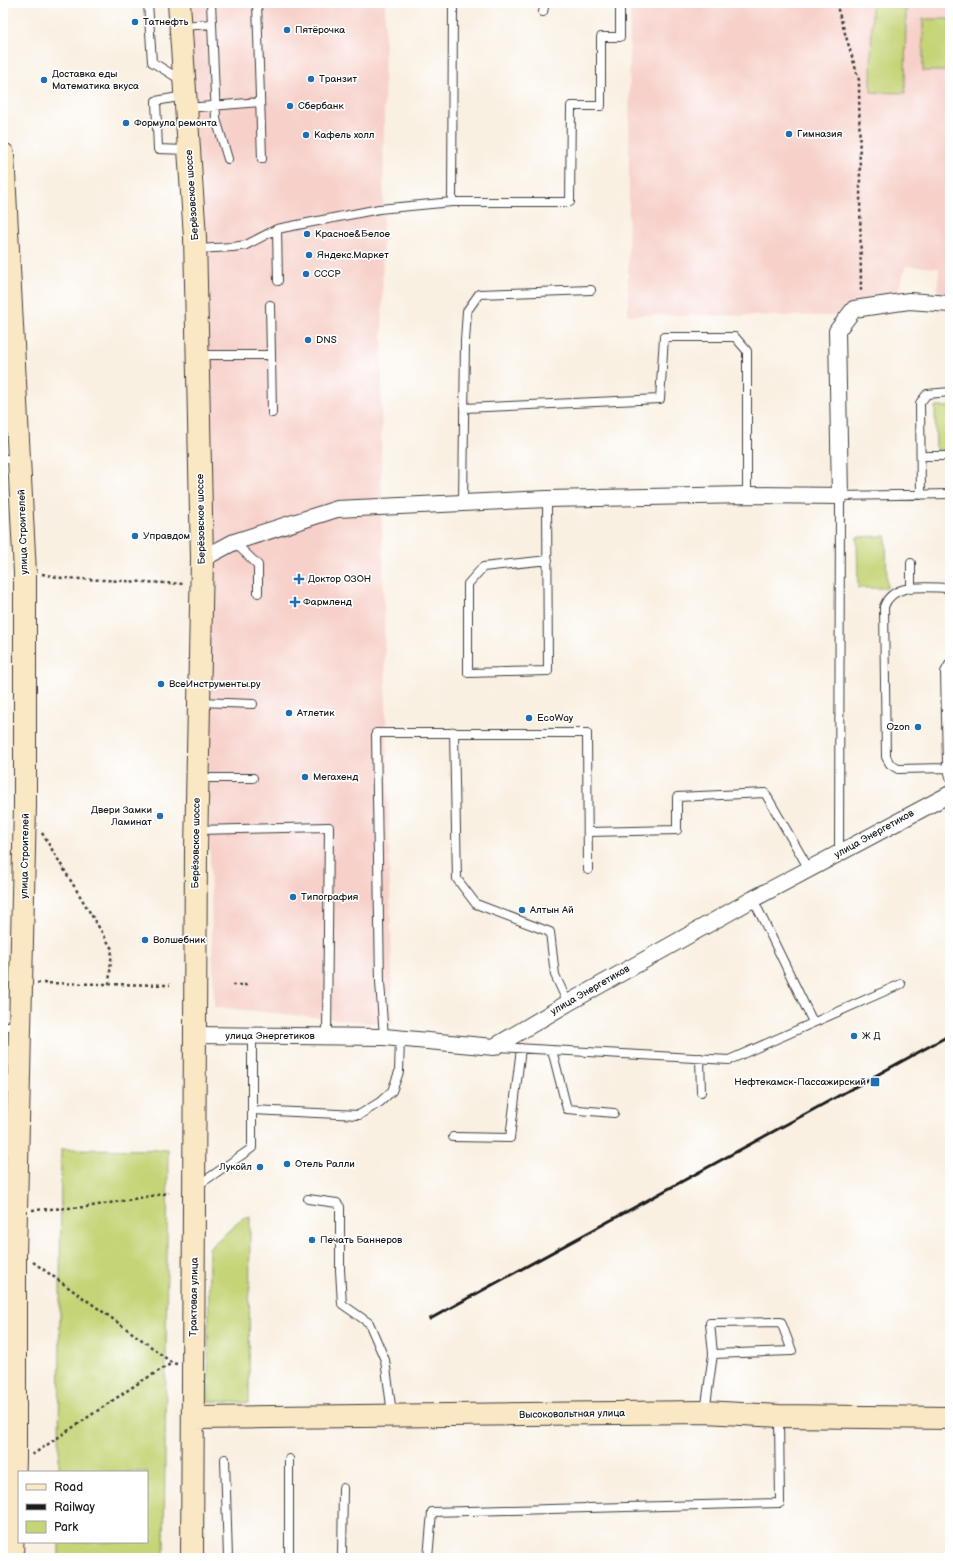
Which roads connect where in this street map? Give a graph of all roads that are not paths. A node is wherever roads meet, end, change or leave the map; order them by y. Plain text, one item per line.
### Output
1 (148, 3) edge
2 (179, 3) edge
3 (211, 3) edge
4 (257, 3) edge
5 (453, 3) edge
6 (545, 3) edge
7 (620, 3) edge
8 (543, 12) dead end
9 (212, 24) junction
10 (180, 26) junction
11 (185, 95) junction
12 (260, 102) junction
13 (189, 150) junction
14 (3, 154) edge
15 (228, 159) dead end
16 (262, 159) dead end
17 (452, 202) junction
18 (277, 229) junction
19 (196, 249) junction
20 (278, 281) dead end
21 (591, 290) dead end
22 (950, 304) edge
23 (270, 305) dead end
24 (198, 355) junction
25 (271, 355) junction
26 (950, 392) edge
27 (464, 408) junction
28 (272, 413) dead end
29 (921, 456) junction
30 (950, 456) edge
31 (12, 460) edge
32 (921, 494) junction
33 (950, 494) edge
34 (748, 495) junction
35 (840, 496) junction
36 (547, 498) junction
37 (463, 503) junction
38 (234, 542) junction
39 (202, 559) junction
40 (548, 560) junction
41 (911, 563) dead end
42 (911, 588) junction
43 (950, 588) edge
44 (258, 593) dead end
45 (950, 663) edge
46 (199, 702) junction
47 (253, 704) dead end
48 (454, 732) junction
49 (948, 768) junction
50 (950, 777) edge
51 (197, 778) junction
52 (253, 778) dead end
53 (950, 794) edge
54 (196, 830) junction
55 (589, 832) junction
56 (839, 854) junction
57 (809, 869) junction
58 (588, 870) dead end
59 (753, 899) junction
60 (901, 984) dead end
61 (568, 1002) junction
62 (813, 1022) junction
63 (12, 1026) edge
64 (196, 1036) junction
65 (252, 1036) junction
66 (327, 1036) junction
67 (384, 1038) junction
68 (400, 1039) junction
69 (494, 1047) junction
70 (521, 1048) junction
71 (552, 1050) junction
72 (700, 1058) junction
73 (701, 1092) dead end
74 (252, 1110) junction
75 (614, 1113) dead end
76 (11, 1121) edge
77 (453, 1137) dead end
78 (195, 1187) junction
79 (308, 1199) dead end
80 (713, 1354) junction
81 (705, 1412) junction
82 (779, 1416) junction
83 (392, 1417) junction
84 (194, 1418) junction
85 (950, 1418) edge
86 (289, 1458) dead end
87 (225, 1459) dead end
88 (343, 1488) dead end
89 (8, 1531) edge
90 (12, 1558) edge
91 (192, 1558) edge
92 (228, 1558) edge
93 (289, 1558) edge
94 (342, 1558) edge
95 (428, 1558) edge

1 - 11 lane
2 - 10 main road, Берёзовское шоссе
3 - 9 lane
4 - 12 lane
5 - 17 lane
6 - 8 lane
7 - 17 lane
9 - 10 lane
9 - 15 lane
10 - 11 main road, Берёзовское шоссе
11 - 12 lane
11 - 13 main road, Берёзовское шоссе
11 - 13 lane
12 - 16 lane
13 - 19 main road, Берёзовское шоссе
14 - 31 main road, улица Строителей
17 - 18 lane
18 - 19 lane
18 - 20 lane
19 - 24 main road, Берёзовское шоссе
21 - 27 lane
22 - 35 street
23 - 25 lane
24 - 25 lane
24 - 39 main road, Берёзовское шоссе
25 - 28 lane
26 - 29 lane
27 - 34 lane
27 - 37 lane
29 - 30 lane
29 - 32 lane
31 - 63 main road, улица Строителей
32 - 33 lane
32 - 35 lane
34 - 35 street
34 - 36 street
35 - 56 lane
36 - 37 street
36 - 40 lane
37 - 38 street
38 - 39 street
38 - 44 lane
39 - 46 main road, Берёзовское шоссе
40 - 40 lane
41 - 42 lane
42 - 43 lane
42 - 49 lane
45 - 49 lane
46 - 47 lane
46 - 51 main road, Берёзовское шоссе
48 - 55 lane
48 - 61 lane
48 - 67 lane
49 - 50 lane
51 - 52 lane
51 - 54 main road, Берёзовское шоссе
53 - 56 street, улица Энергетиков
54 - 64 main road, Берёзовское шоссе
54 - 66 lane
55 - 57 lane
55 - 58 lane
56 - 57 street, улица Энергетиков
57 - 59 street, улица Энергетиков
59 - 61 street, улица Энергетиков
59 - 62 lane
60 - 62 lane
61 - 69 street, улица Энергетиков
62 - 72 lane
63 - 76 main road, улица Строителей
64 - 65 street, улица Энергетиков
64 - 78 main road, Трактовая улица
65 - 66 street, улица Энергетиков
65 - 74 lane
66 - 67 street, улица Энергетиков
67 - 68 street, улица Энергетиков
68 - 69 street, улица Энергетиков
68 - 74 lane
69 - 70 lane
70 - 71 lane
70 - 77 lane
71 - 72 lane
71 - 75 lane
72 - 73 lane
74 - 78 lane
76 - 89 main road, улица Строителей
78 - 84 main road, Трактовая улица
79 - 83 lane
80 - 80 lane
80 - 81 lane
81 - 82 main road, Высоковольтная улица
81 - 83 main road, Высоковольтная улица
82 - 85 main road, Высоковольтная улица
82 - 95 lane
83 - 84 main road, Высоковольтная улица
84 - 91 main road, Трактовая улица
86 - 93 lane
87 - 92 lane
88 - 94 lane
89 - 90 main road, улица Строителей

